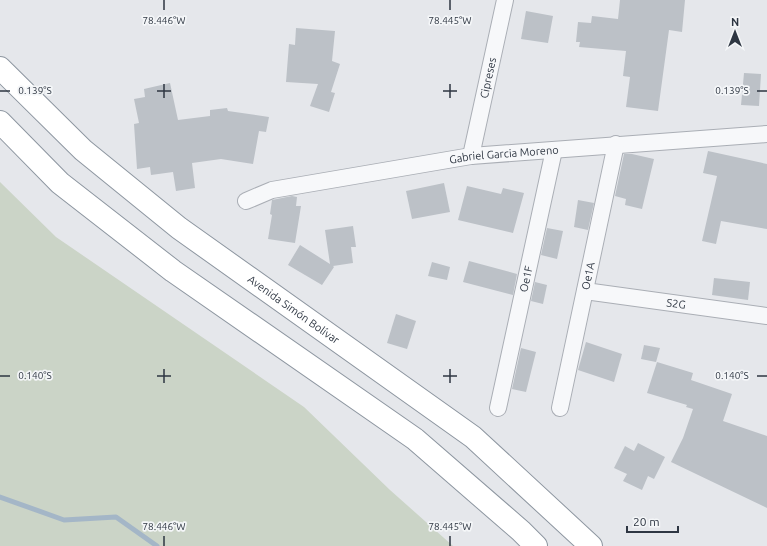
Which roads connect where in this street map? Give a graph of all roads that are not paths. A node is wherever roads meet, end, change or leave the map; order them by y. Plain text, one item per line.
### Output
1 (505, 0) edge
2 (0, 68) edge
3 (0, 122) edge
4 (767, 134) edge
5 (616, 144) junction
6 (554, 150) junction
7 (471, 156) junction
8 (246, 201) dead end
9 (585, 291) junction
10 (767, 316) edge
11 (498, 408) dead end
12 (560, 408) dead end
13 (536, 546) edge
14 (591, 546) edge

1 - 7 street, Cipreses
2 - 14 highway, Avenida Simón Bolívar
3 - 13 highway
4 - 5 street, Gabriel Garcia Moreno
5 - 6 street, Gabriel Garcia Moreno
5 - 9 street, Oe1A
6 - 7 street, Gabriel Garcia Moreno
6 - 11 street, Oe1F
7 - 8 street, Gabriel Garcia Moreno
9 - 10 street, S2G
9 - 12 street, Oe1A

